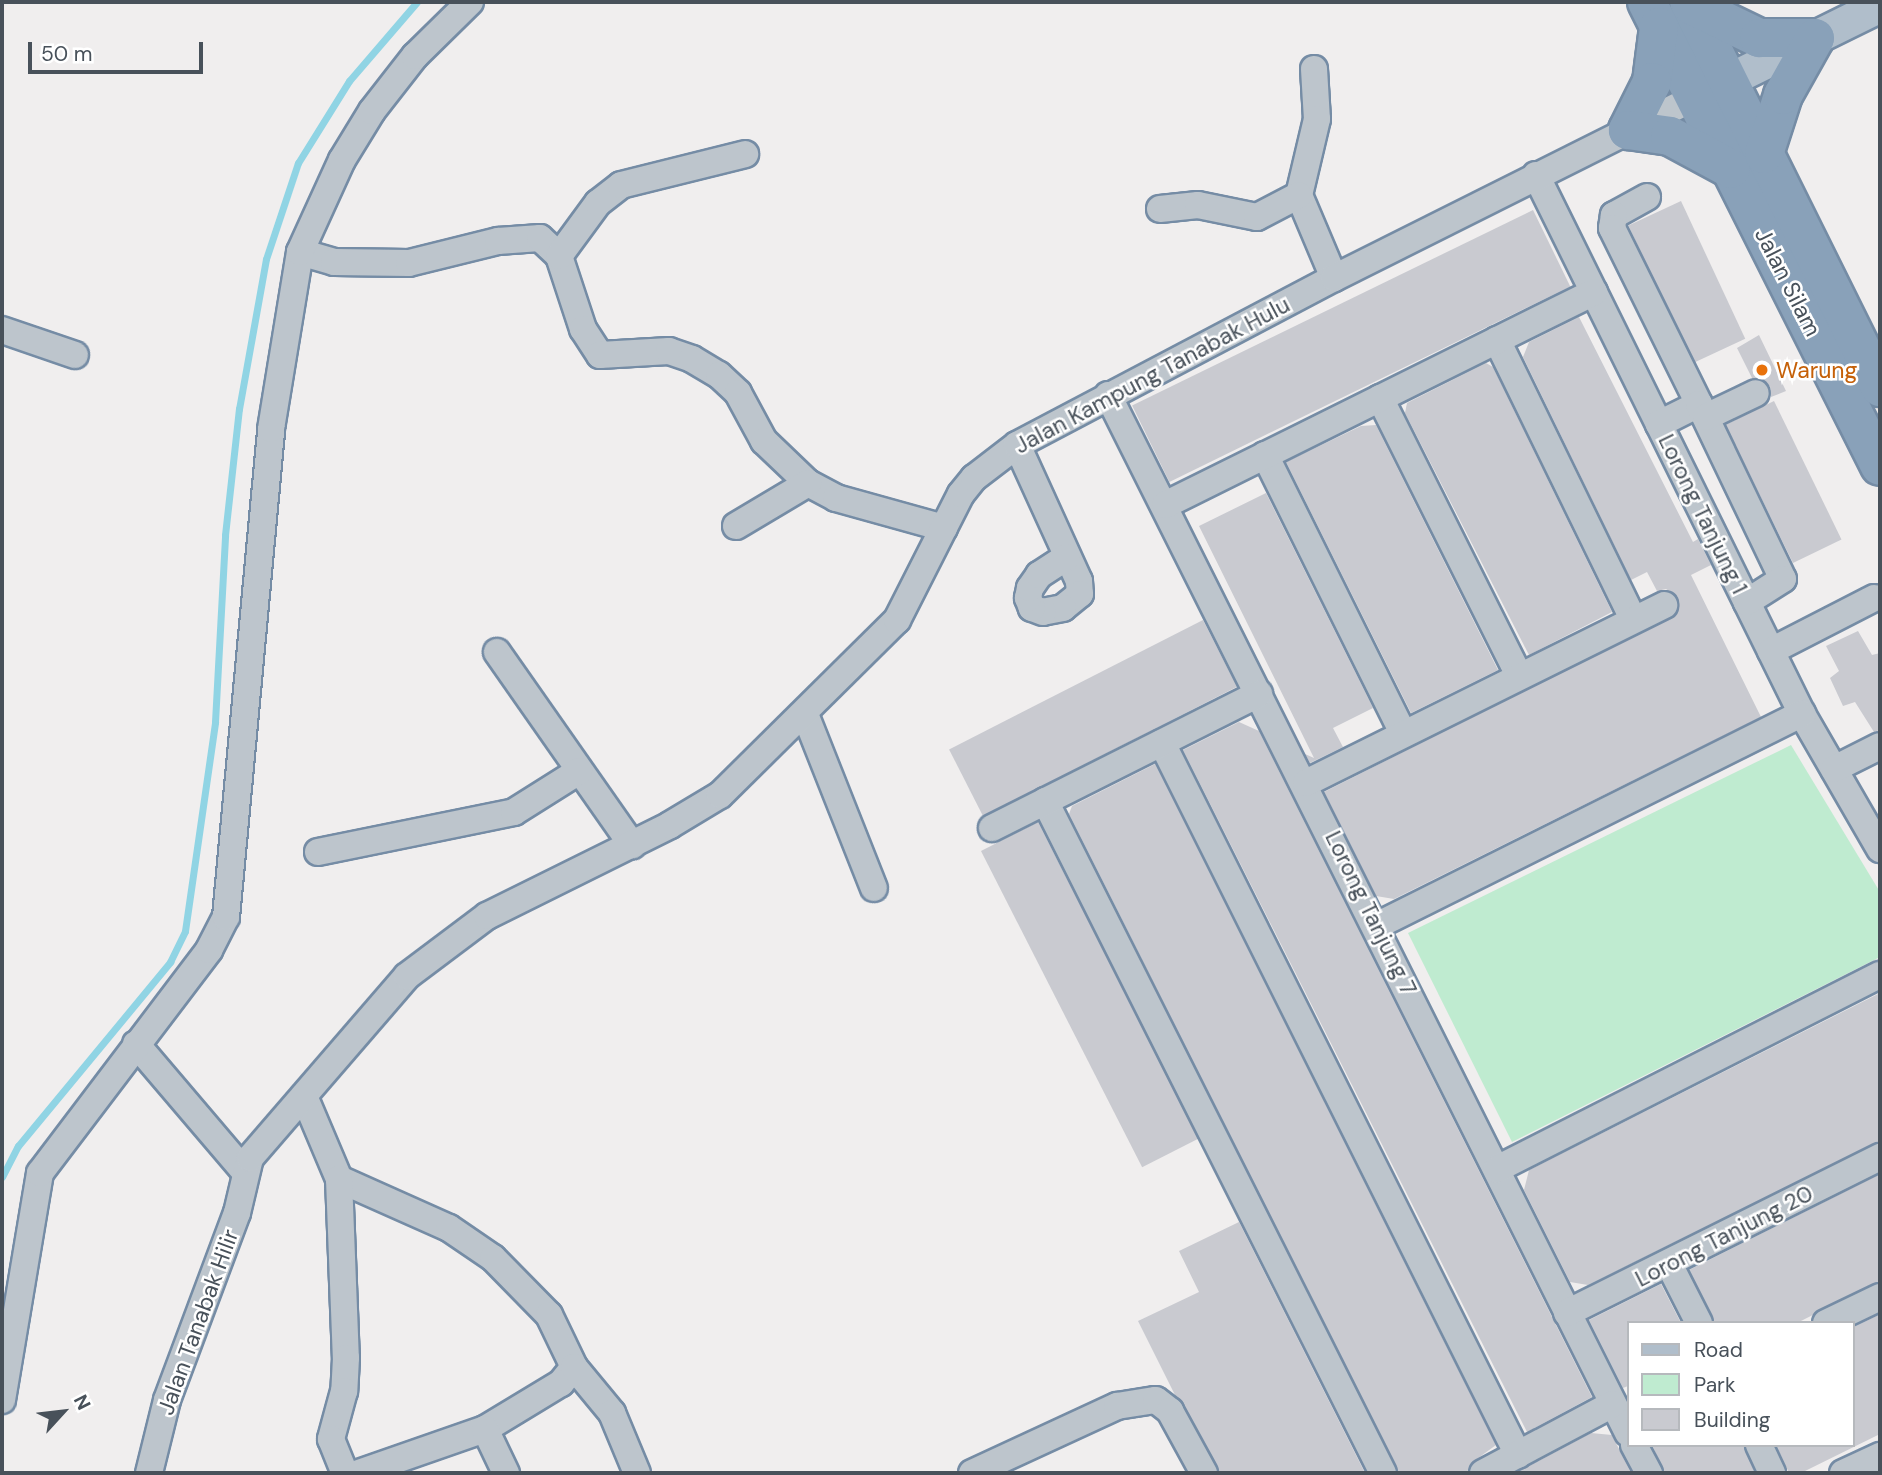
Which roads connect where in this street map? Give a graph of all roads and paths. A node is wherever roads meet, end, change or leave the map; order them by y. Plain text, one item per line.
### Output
1 (470, 2) edge
2 (1690, 3) edge
3 (1880, 5) edge
4 (1653, 14) edge
5 (1815, 38) junction
6 (1314, 69) dead end
7 (1712, 88) junction
8 (1628, 130) junction
9 (745, 154) dead end
10 (1748, 162) junction
11 (1536, 175) junction
12 (1299, 195) junction
13 (1647, 197) dead end
14 (1160, 209) dead end
15 (300, 252) junction
16 (559, 256) junction
17 (1334, 278) junction
18 (1594, 292) junction
19 (2, 330) edge
20 (1497, 340) junction
21 (75, 355) dead end
22 (1880, 387) edge
23 (1756, 393) dead end
24 (1108, 395) junction
25 (1380, 398) junction
26 (1703, 411) junction
27 (1659, 424) junction
28 (1017, 445) junction
29 (1265, 455) junction
30 (1880, 466) edge
31 (808, 483) junction
32 (1165, 505) junction
33 (736, 526) dead end
34 (944, 528) junction
35 (1067, 557) dead end
36 (1874, 598) dead end
37 (1747, 602) junction
38 (1664, 605) dead end
39 (1633, 619) junction
40 (497, 652) dead end
41 (1771, 652) junction
42 (1518, 674) junction
43 (1259, 694) junction
44 (805, 714) junction
45 (1802, 714) junction
46 (1403, 733) junction
47 (1162, 743) junction
48 (1880, 746) edge
49 (1834, 769) junction
50 (579, 771) junction
51 (1306, 783) junction
52 (1045, 801) junction
53 (992, 828) dead end
54 (632, 845) junction
55 (1880, 849) edge
56 (318, 852) dead end
57 (874, 888) dead end
58 (1378, 925) junction
59 (1880, 975) edge
60 (136, 1044) junction
61 (304, 1096) junction
62 (1880, 1157) edge
63 (1497, 1169) junction
64 (244, 1171) junction
65 (340, 1179) junction
66 (1669, 1264) junction
67 (1880, 1297) edge
68 (1567, 1313) junction
69 (1698, 1321) edge
70 (1830, 1321) edge
71 (574, 1367) junction
72 (2, 1401) edge
73 (1614, 1404) junction
74 (485, 1429) junction
75 (1626, 1429) edge
76 (1635, 1447) edge
77 (1760, 1447) edge
78 (1518, 1455) junction
79 (149, 1473) edge
80 (345, 1473) edge
81 (359, 1473) edge
82 (506, 1473) edge
83 (637, 1473) edge
84 (972, 1473) edge
85 (1204, 1473) edge
86 (1382, 1473) edge
87 (1483, 1473) edge
88 (1649, 1473) edge
89 (1772, 1473) edge

1 - 15 street
2 - 5 highway
2 - 7 highway
3 - 5 main road
4 - 7 highway
4 - 8 highway
5 - 7 main road
5 - 10 highway
6 - 12 street
7 - 8 street, Jalan Kampung Tanabak Hulu
7 - 10 highway, Jalan Silam
8 - 10 highway
8 - 11 street, Jalan Kampung Tanabak Hulu
9 - 16 street
10 - 22 highway, Jalan Silam
10 - 30 highway, Jalan Silam
11 - 17 street, Jalan Kampung Tanabak Hulu
11 - 18 street, Lorong Tanjung 1
12 - 14 street
12 - 17 street
13 - 26 street
15 - 16 street
15 - 60 street
16 - 31 street
17 - 24 street, Jalan Kampung Tanabak Hulu
18 - 20 street
18 - 27 street, Lorong Tanjung 1
19 - 21 street
20 - 25 street
20 - 39 street
23 - 26 street
24 - 28 street, Jalan Kampung Tanabak Hulu
24 - 32 street, Lorong Tanjung 7
25 - 29 street
25 - 42 street
26 - 27 street
26 - 37 street
27 - 37 street, Lorong Tanjung 1
28 - 34 street, Jalan Kampung Tanabak Hulu
28 - 35 street
29 - 32 street
29 - 46 street
31 - 33 street
31 - 34 street
32 - 43 street, Lorong Tanjung 7
34 - 44 street, Jalan Kampung Tanabak Hulu
36 - 41 street
37 - 41 street, Lorong Tanjung 1
38 - 39 street
39 - 42 street
40 - 50 street
41 - 45 street, Lorong Tanjung 1
42 - 46 street
43 - 47 street
43 - 51 street, Lorong Tanjung 7
44 - 54 street, Jalan Kampung Tanabak Hulu
44 - 57 street
45 - 49 street, Lorong Tanjung 1
45 - 58 street
46 - 51 street
47 - 52 street
47 - 78 street
48 - 49 street
49 - 55 street, Lorong Tanjung 1
50 - 54 street
50 - 56 street
51 - 58 street, Lorong Tanjung 7
52 - 53 street
52 - 86 street
54 - 61 street, Jalan Kampung Tanabak Hulu
58 - 63 street, Lorong Tanjung 7
59 - 63 street
60 - 64 street
60 - 72 street
61 - 64 street, Jalan Kampung Tanabak Hulu
61 - 65 street
62 - 66 street, Lorong Tanjung 20
63 - 68 street, Lorong Tanjung 7
64 - 79 street, Jalan Tanabak Hilir
65 - 71 street
65 - 80 street
66 - 68 street, Lorong Tanjung 20
66 - 69 street
67 - 70 street
68 - 73 street, Lorong Tanjung 7
71 - 74 street
71 - 83 street
73 - 75 street, Lorong Tanjung 7
73 - 78 street
74 - 81 street
74 - 82 street
76 - 88 street
77 - 89 street
78 - 87 street
84 - 85 street

